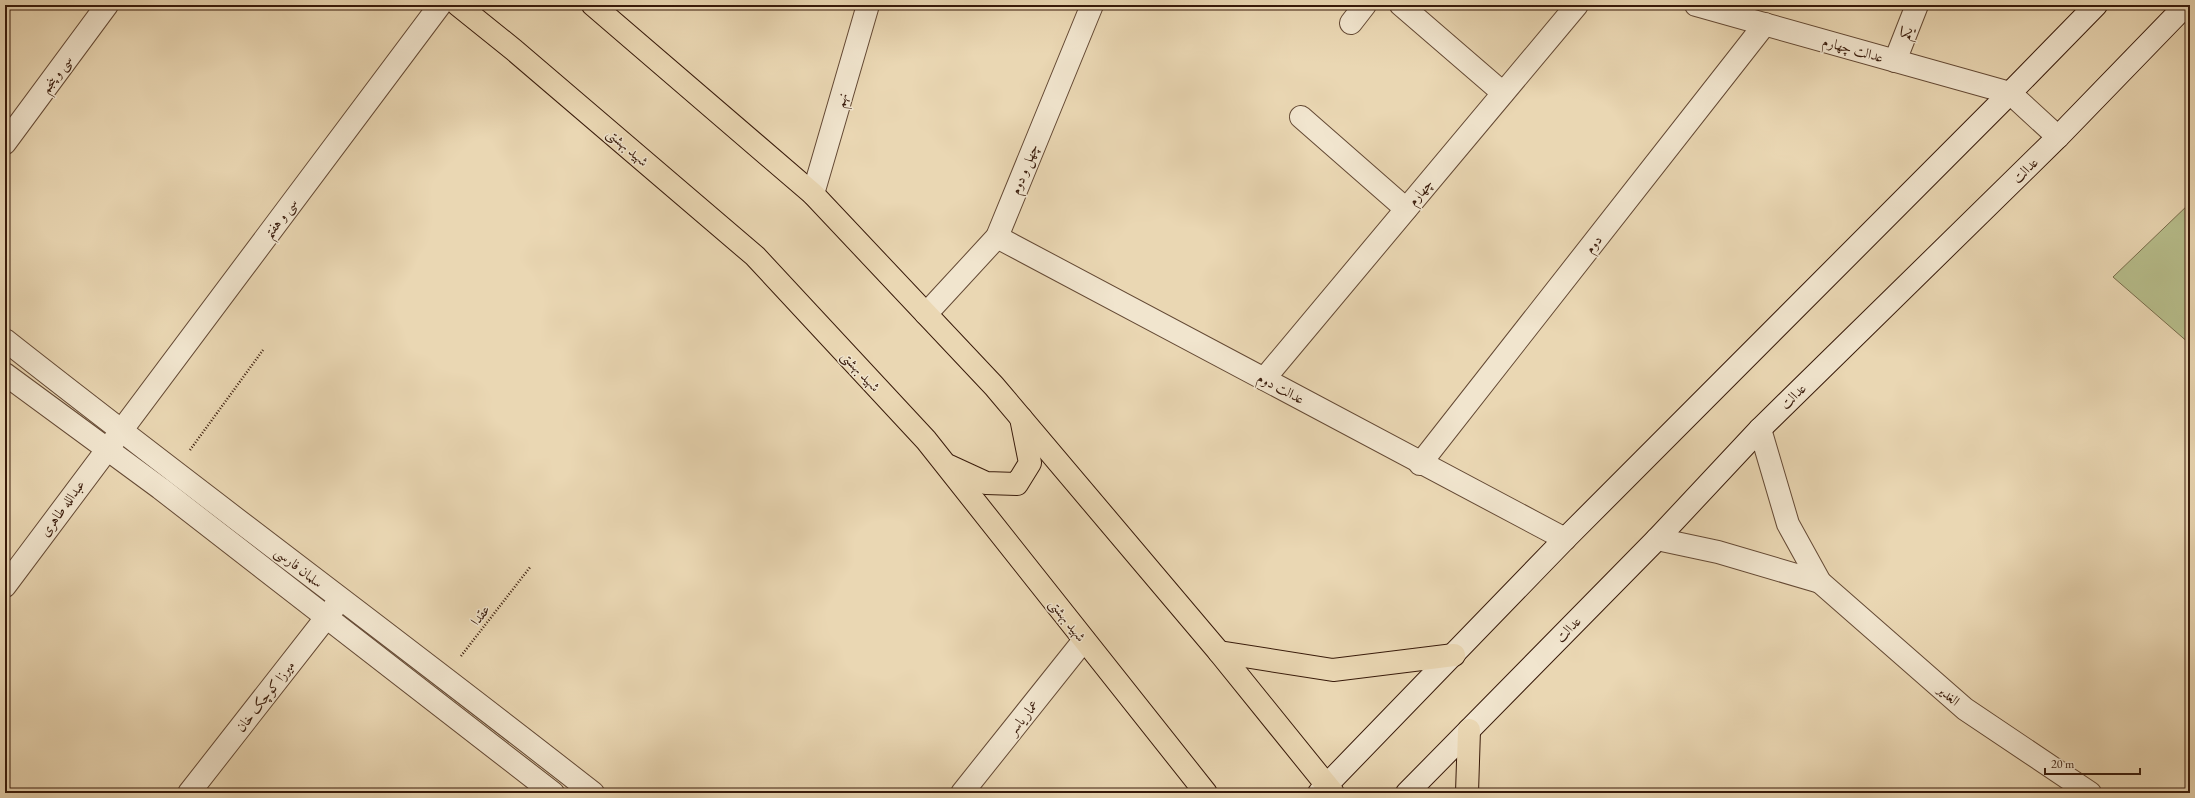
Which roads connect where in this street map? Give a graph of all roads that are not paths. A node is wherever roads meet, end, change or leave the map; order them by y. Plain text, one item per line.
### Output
1 (107, 5) edge
2 (440, 5) edge
3 (458, 5) edge
4 (593, 5) edge
5 (868, 5) edge
6 (1092, 5) edge
7 (1365, 5) edge
8 (1401, 5) edge
9 (1577, 5) edge
10 (1696, 5) edge
11 (1917, 5) edge
12 (2096, 5) edge
13 (2186, 5) edge
14 (1351, 23) dead end
15 (1765, 24) junction
16 (1894, 60) junction
17 (1503, 93) junction
18 (2010, 93) junction
19 (1301, 117) dead end
20 (2058, 137) junction
21 (5, 143) edge
22 (813, 194) junction
23 (1406, 209) junction
24 (996, 237) junction
25 (926, 314) junction
26 (5, 340) edge
27 (5, 374) edge
28 (1264, 379) junction
29 (1020, 417) junction
30 (1760, 429) junction
31 (120, 431) junction
32 (106, 450) junction
33 (944, 463) junction
34 (1420, 464) junction
35 (1565, 539) junction
36 (1657, 539) junction
37 (1820, 582) junction
38 (5, 586) edge
39 (340, 599) junction
40 (326, 617) junction
41 (1084, 640) junction
42 (1219, 652) junction
43 (1454, 655) junction
44 (1469, 730) junction
45 (1326, 790) edge
46 (1203, 791) edge
47 (189, 793) edge
48 (553, 793) edge
49 (593, 793) edge
50 (962, 793) edge
51 (1407, 793) edge
52 (1467, 793) edge
53 (2090, 793) edge

1 - 21 street, سی و پنجم
2 - 31 street, سی و هفتم
3 - 33 main road, شهید بهشتی
4 - 22 main road
5 - 22 street, نهم
6 - 24 street, چهل و دوم
7 - 14 street
8 - 17 street
9 - 17 street, چهارم
10 - 15 street, عدالت چهارم
11 - 16 street, یکم
12 - 18 street
13 - 20 street, عدالت
15 - 16 street, عدالت چهارم
15 - 34 street, دوم
16 - 18 street, عدالت چهارم
17 - 23 street, چهارم
18 - 20 street
18 - 35 street
19 - 23 street
20 - 30 street, عدالت
22 - 25 main road
23 - 28 street, چهارم
24 - 25 street, چهل و دوم
24 - 28 street, عدالت دوم
25 - 29 main road
26 - 31 street, سلمان فارسی
27 - 32 street, سلمان فارسی
28 - 34 street, عدالت دوم
29 - 33 main road
29 - 42 main road
30 - 36 street, عدالت
30 - 37 street
31 - 32 street, عبدالله طاهری
31 - 39 street, سلمان فارسی
32 - 38 street, عبدالله طاهری
32 - 40 street, سلمان فارسی
33 - 41 main road, شهید بهشتی
34 - 35 street, عدالت دوم
35 - 43 street
36 - 37 street
36 - 44 street, عدالت
37 - 53 street, الغدیر
39 - 40 street, میرزا کوچک خان
39 - 49 street, سلمان فارسی
40 - 47 street, میرزا کوچک خان
40 - 48 street, سلمان فارسی
41 - 46 main road, شهید بهشتی
41 - 50 street, عمار یاسر
42 - 43 main road
42 - 45 main road
43 - 45 street
44 - 51 street, عدالت
44 - 52 main road

